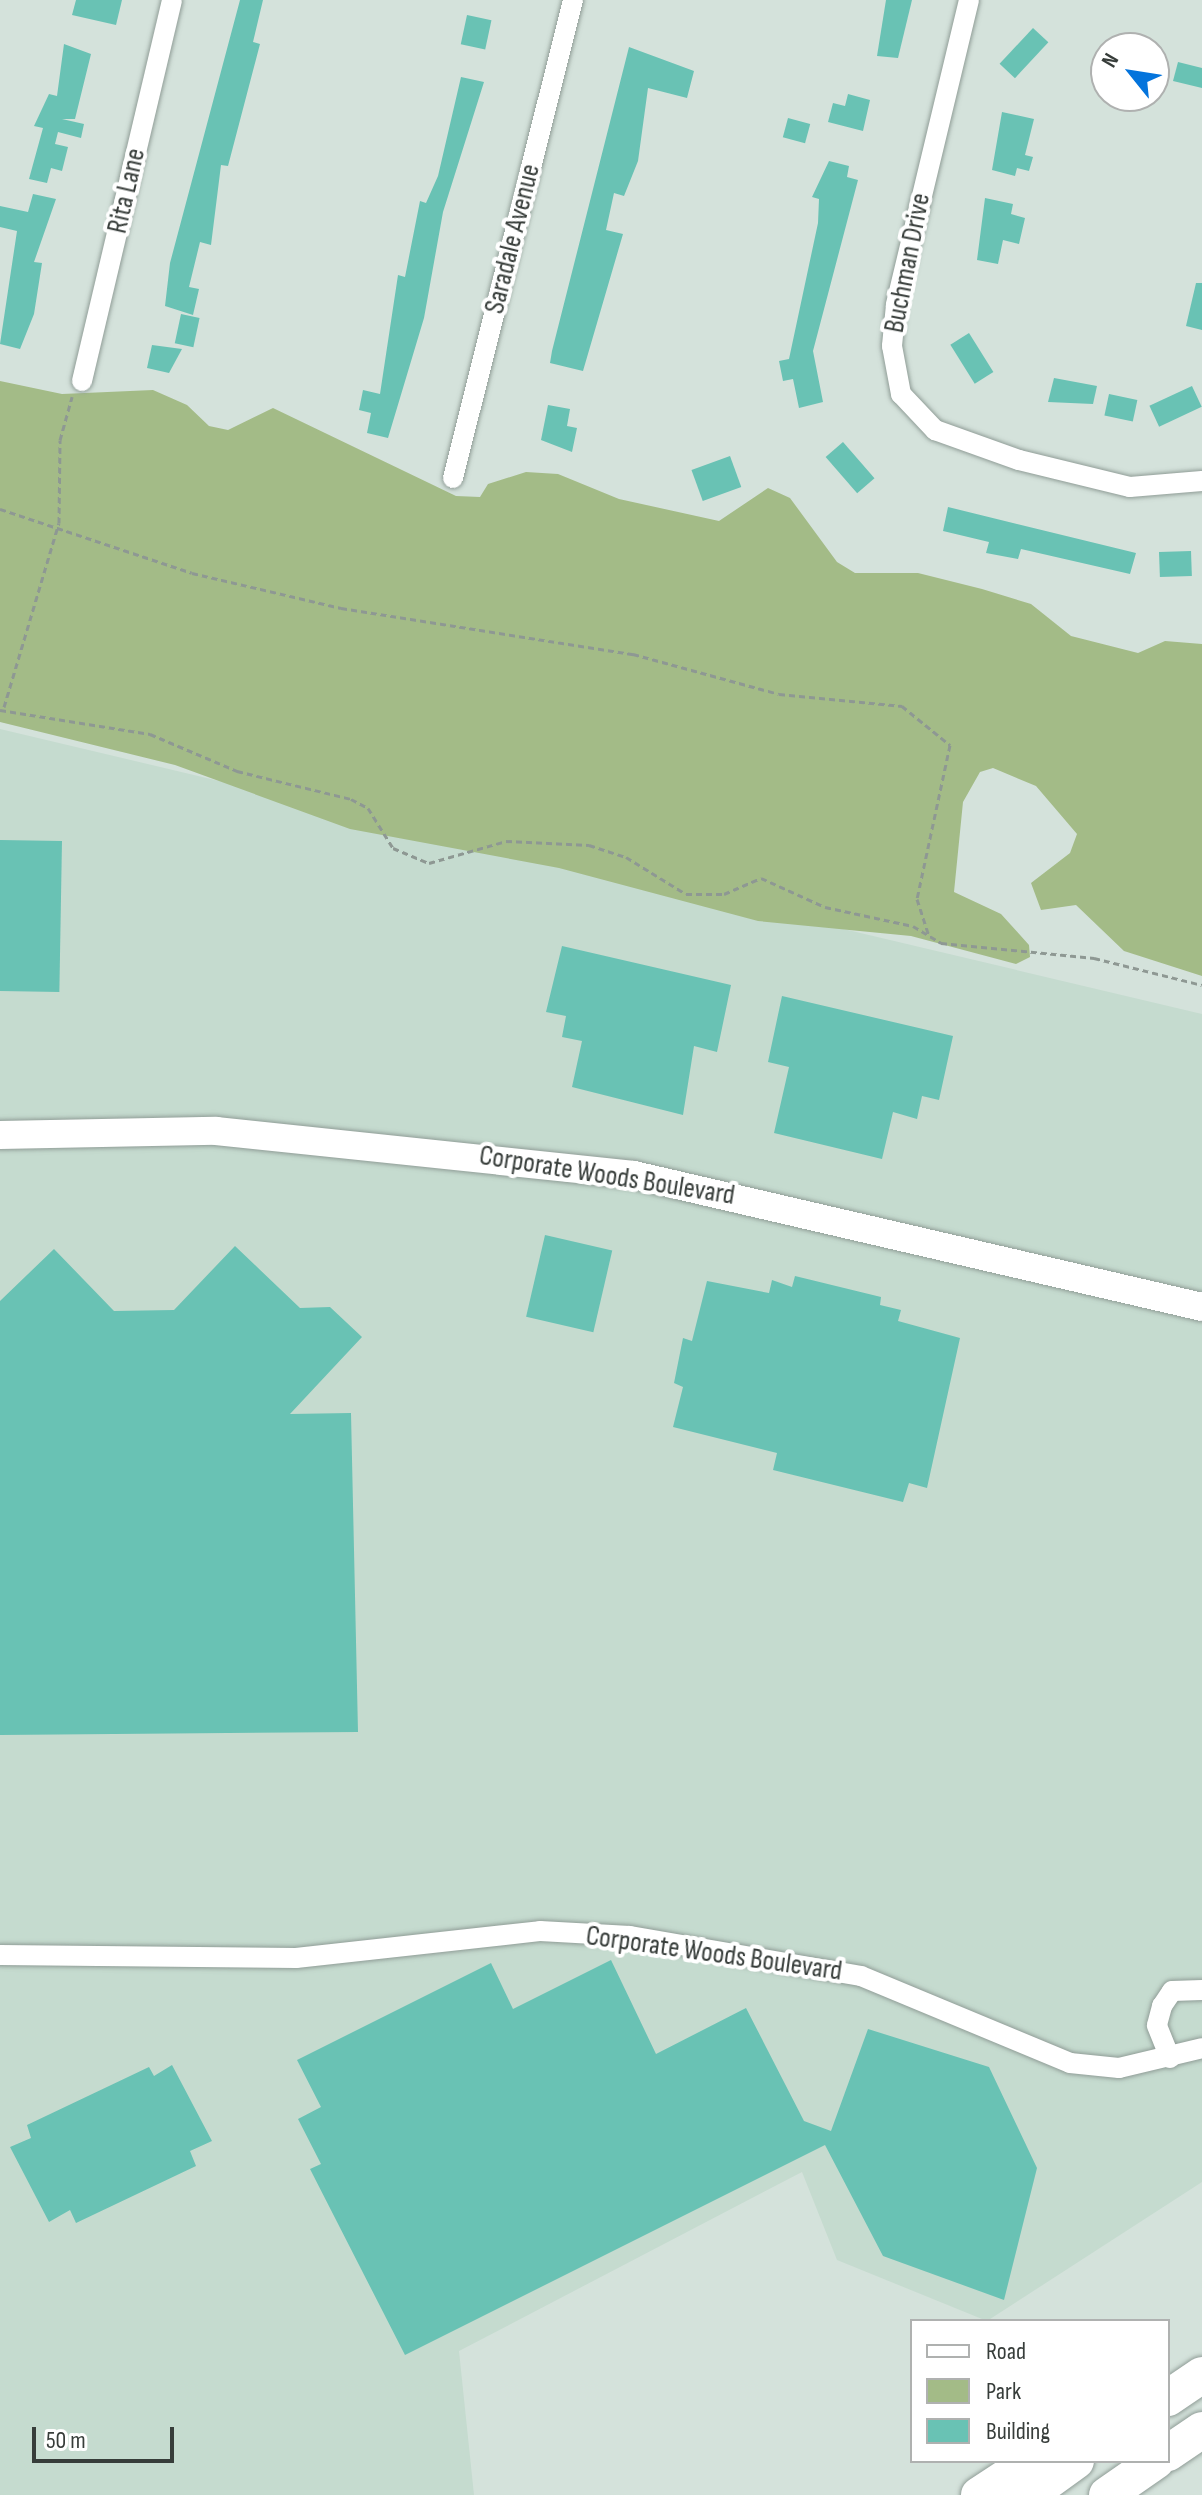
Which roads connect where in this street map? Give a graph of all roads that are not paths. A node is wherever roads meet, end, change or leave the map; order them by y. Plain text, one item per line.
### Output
1 (172, 0) edge
2 (573, 0) edge
3 (969, 0) edge
4 (82, 381) road end
5 (453, 478) dead end
6 (1202, 481) edge
7 (0, 1135) edge
8 (1202, 1307) edge
9 (0, 1955) edge
10 (1202, 1990) edge
11 (1202, 2048) edge
12 (1170, 2058) junction
13 (1202, 2355) edge
14 (1170, 2374) edge
15 (1202, 2375) edge
16 (1170, 2397) edge
17 (1202, 2430) edge
18 (1170, 2452) edge
19 (1028, 2463) edge
20 (1073, 2463) edge
21 (1153, 2463) edge
22 (979, 2495) edge
23 (1029, 2495) edge
24 (1107, 2495) edge

1 - 4 street, Rita Lane
2 - 5 street, Saradale Avenue
3 - 6 street, Buchman Drive
7 - 8 street, Corporate Woods Boulevard
9 - 12 street, Corporate Woods Boulevard
10 - 12 street
11 - 12 street, Corporate Woods Boulevard
13 - 14 highway
15 - 16 highway
17 - 18 highway
19 - 22 highway
20 - 23 highway
21 - 24 highway

